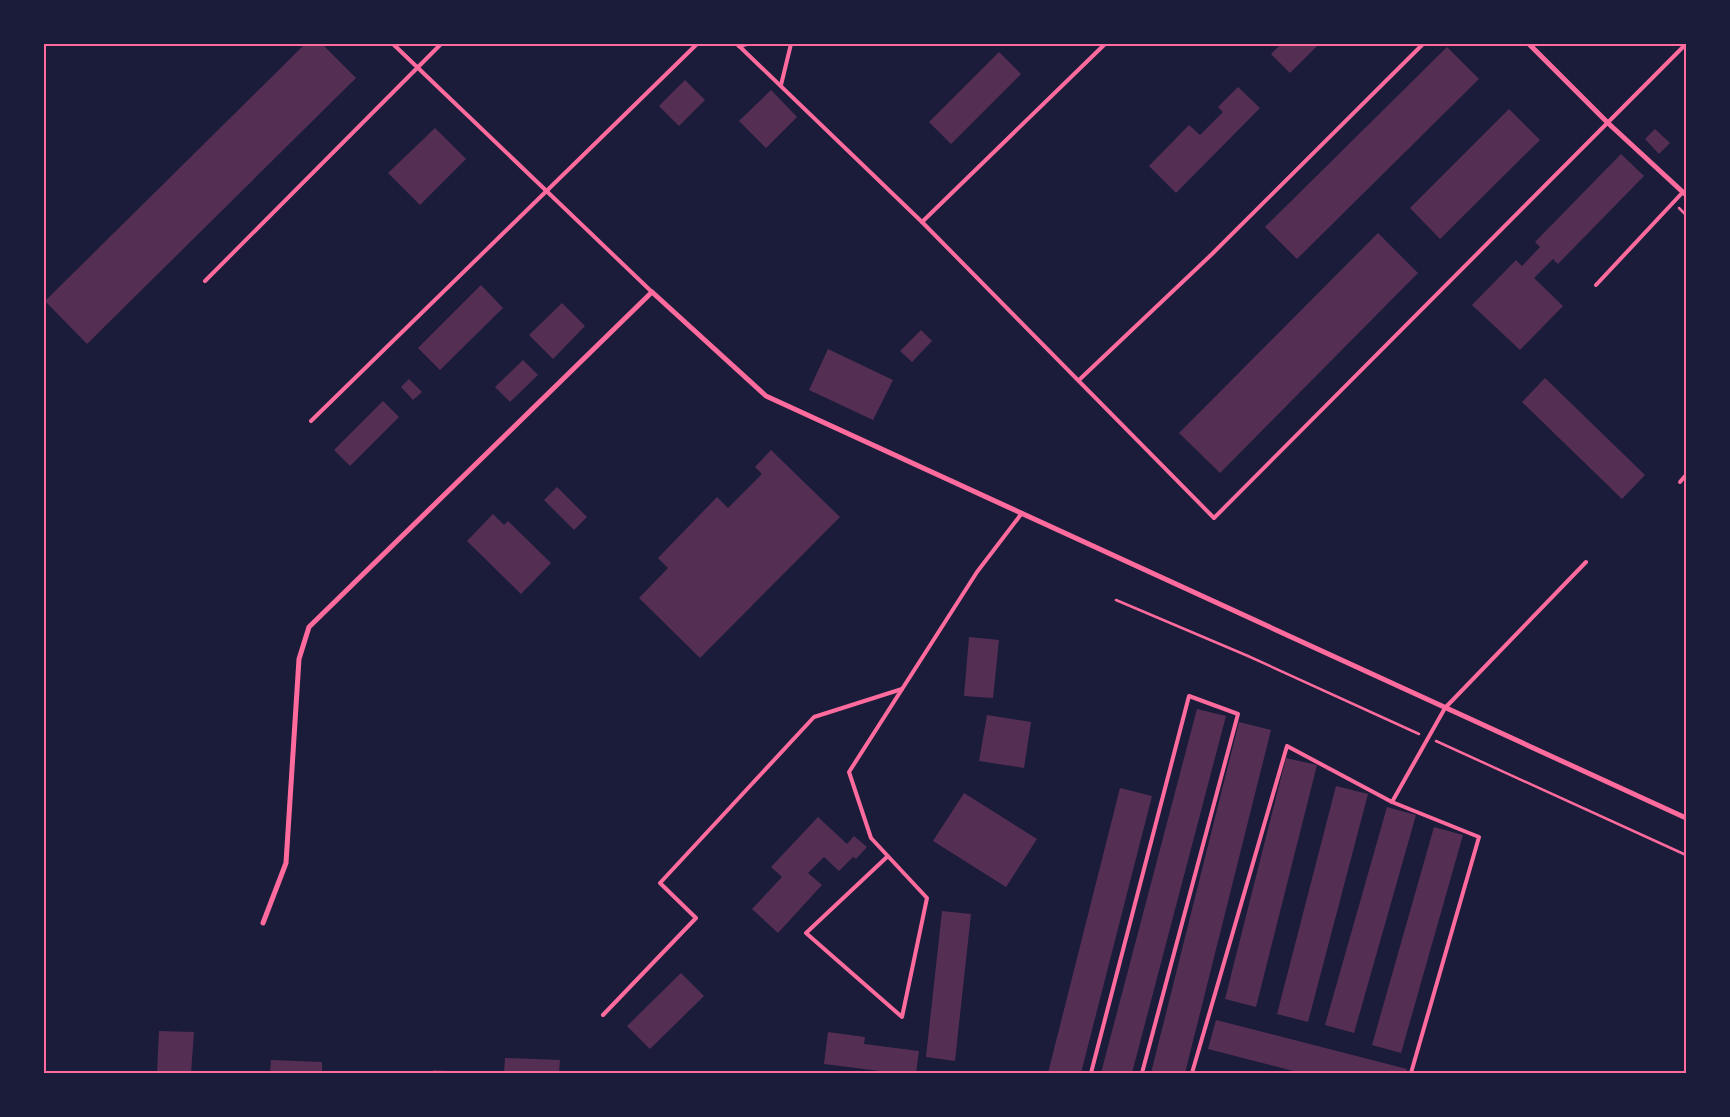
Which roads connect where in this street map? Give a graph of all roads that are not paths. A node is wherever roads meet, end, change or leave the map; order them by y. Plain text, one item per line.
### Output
1 (393, 44) edge
2 (441, 44) edge
3 (697, 44) edge
4 (747, 44) edge
5 (791, 44) edge
6 (1105, 44) edge
7 (1423, 44) edge
8 (1528, 44) edge
9 (1686, 44) edge
10 (738, 45) edge
11 (418, 67) junction
12 (781, 85) junction
13 (1608, 123) junction
14 (546, 192) junction
15 (1685, 193) edge
16 (922, 222) junction
17 (205, 281) dead end
18 (1596, 285) dead end
19 (652, 292) junction
20 (1079, 380) junction
21 (311, 421) dead end
22 (1686, 476) edge
23 (1680, 482) dead end
24 (1022, 514) junction
25 (1586, 562) dead end
26 (902, 689) junction
27 (1445, 708) junction
28 (1392, 802) junction
29 (1686, 818) edge
30 (888, 856) junction
31 (262, 923) dead end
32 (603, 1015) dead end
33 (1091, 1073) edge
34 (1142, 1073) edge
35 (1192, 1073) edge
36 (1410, 1073) edge

1 - 11 lane
2 - 11 lane
3 - 14 lane
4 - 10 lane
5 - 12 lane
6 - 16 lane
7 - 20 lane
8 - 13 street
9 - 13 lane
10 - 12 lane
11 - 14 lane
11 - 17 lane
12 - 16 lane
13 - 15 street
13 - 20 lane
14 - 19 lane
14 - 21 lane
15 - 18 lane
16 - 20 lane
19 - 24 street
19 - 31 street
22 - 23 lane
24 - 26 lane
24 - 27 street
25 - 27 lane
26 - 30 lane
26 - 32 lane
27 - 28 lane
27 - 29 street
28 - 35 lane
28 - 36 lane
30 - 30 lane
33 - 34 lane

